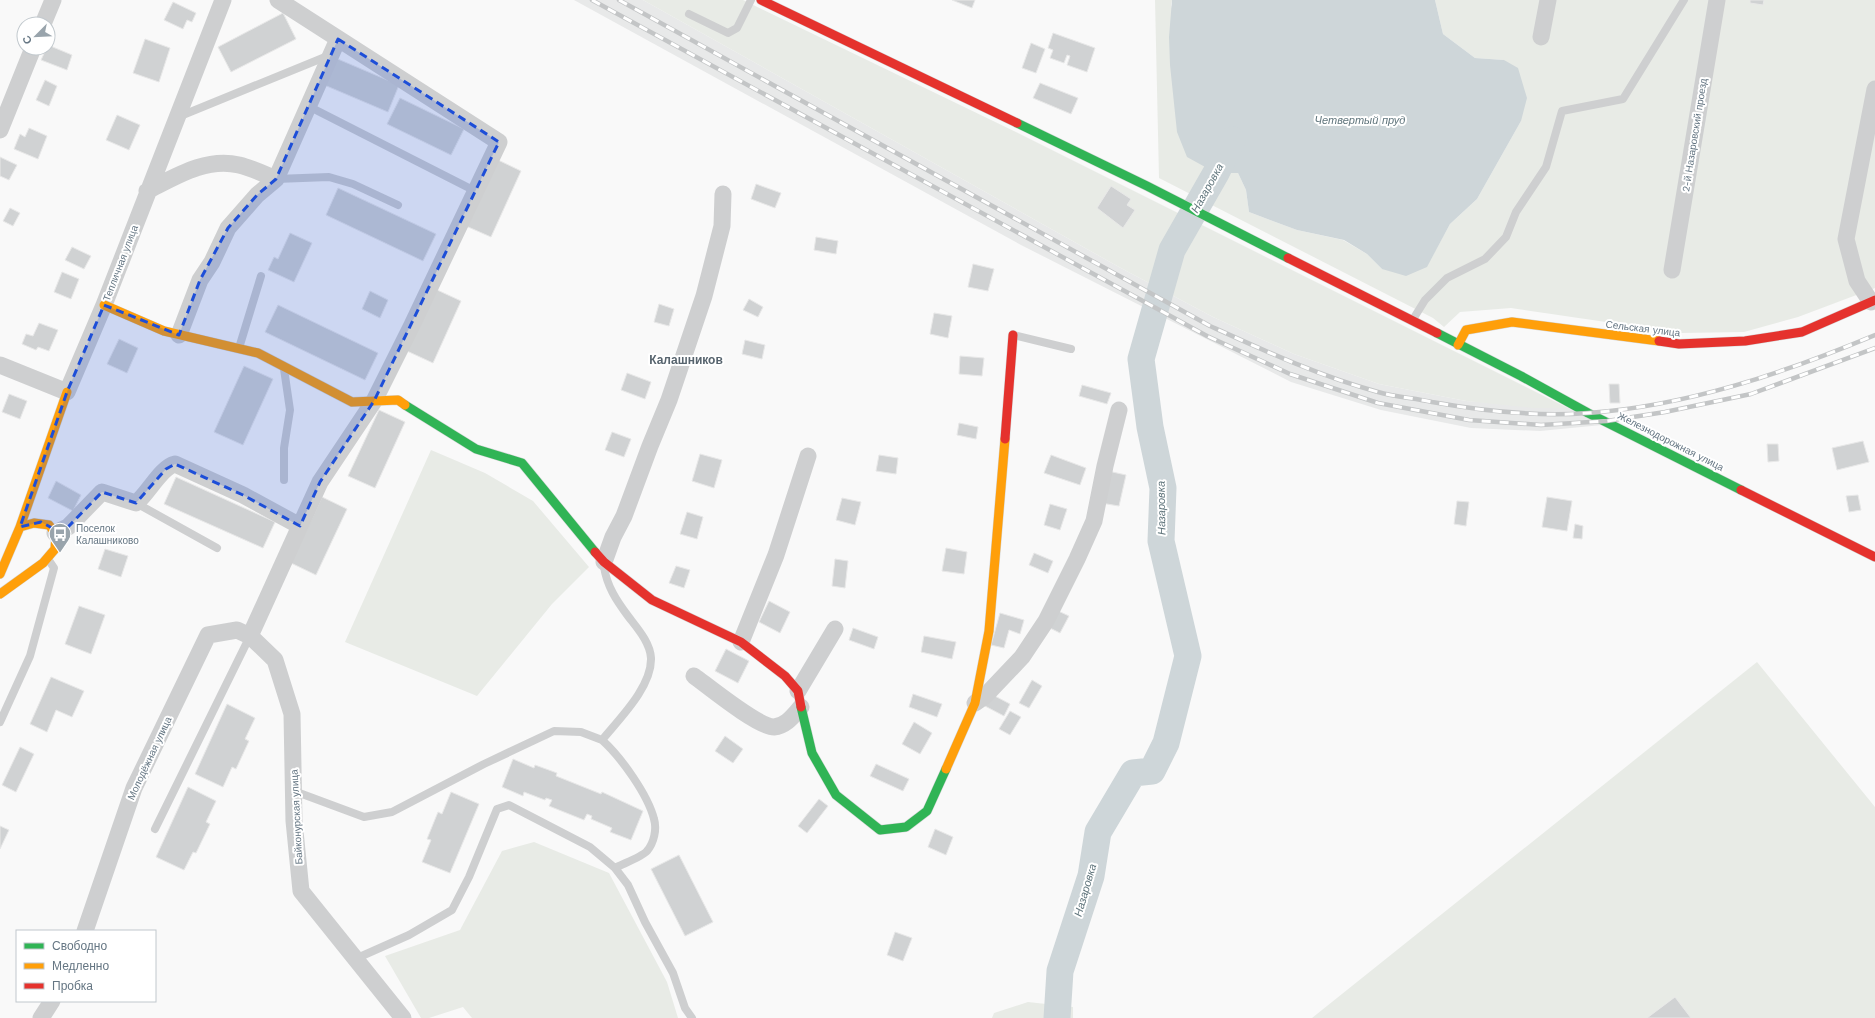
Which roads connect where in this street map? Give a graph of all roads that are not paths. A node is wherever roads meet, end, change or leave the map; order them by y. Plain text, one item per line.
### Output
1 (53, 0) edge
2 (223, 0) edge
3 (278, 0) edge
4 (751, 0) edge
5 (1548, 0) edge
6 (1684, 0) edge
7 (1717, 0) edge
8 (767, 1) edge
9 (689, 14) dead end
10 (46, 16) edge
11 (1541, 37) dead end
12 (338, 39) junction
13 (331, 54) junction
14 (30, 56) edge
15 (1875, 89) edge
16 (308, 106) junction
17 (177, 118) junction
18 (0, 130) edge
19 (276, 179) junction
20 (147, 191) junction
21 (475, 191) junction
22 (723, 194) dead end
23 (398, 205) dead end
24 (1672, 270) dead end
25 (261, 276) dead end
26 (1873, 301) edge
27 (104, 305) junction
28 (1412, 321) junction
29 (179, 335) junction
30 (1013, 335) joint
31 (1458, 344) junction
32 (239, 349) junction
33 (1070, 349) dead end
34 (0, 365) edge
35 (284, 367) junction
36 (66, 392) junction
37 (374, 401) junction
38 (1119, 410) dead end
39 (808, 456) dead end
40 (284, 480) dead end
41 (136, 503) junction
42 (20, 526) junction
43 (300, 526) junction
44 (55, 533) junction
45 (217, 548) dead end
46 (1875, 557) edge
47 (48, 558) junction
48 (604, 562) junction
49 (0, 574) edge
50 (0, 594) edge
51 (835, 629) dead end
52 (208, 635) joint
53 (250, 636) junction
54 (741, 642) junction
55 (694, 676) dead end
56 (800, 699) junction
57 (975, 703) junction
58 (0, 722) edge
59 (602, 740) junction
60 (294, 791) junction
61 (155, 829) dead end
62 (615, 868) junction
63 (85, 930) edge
64 (355, 959) junction
65 (51, 1002) edge
66 (41, 1018) edge
67 (403, 1018) edge
68 (692, 1018) edge

1 - 10 street
2 - 17 street, Тепличная улица
3 - 12 street
4 - 9 lane
5 - 11 street
6 - 28 lane
7 - 24 street, 2-й Назаровский проезд
8 - 28 street, Железнодорожная улица
12 - 13 street
12 - 21 street
13 - 16 street
13 - 17 lane
14 - 18 street
15 - 26 street
16 - 19 street
16 - 21 lane
17 - 20 street, Тепличная улица
19 - 20 street
19 - 23 lane
19 - 29 street
20 - 27 street, Тепличная улица
21 - 37 street
22 - 48 street
25 - 32 lane
26 - 31 street, Сельская улица
27 - 29 street
27 - 36 street, Тепличная улица
28 - 31 street, Железнодорожная улица
29 - 32 street
30 - 33 lane
30 - 57 street
31 - 46 street, Железнодорожная улица
32 - 35 street
34 - 36 street
35 - 37 street
35 - 40 lane
36 - 42 street, Тепличная улица
37 - 43 street
37 - 48 street
38 - 57 street
39 - 54 street
41 - 43 street
41 - 44 street
41 - 45 lane
42 - 44 street
42 - 49 street, Тепличная улица
43 - 53 street
44 - 47 street
47 - 50 street
47 - 58 lane
48 - 54 street
48 - 59 lane
51 - 56 street
52 - 53 street, Байконурская улица
52 - 63 street, Молодёжная улица
53 - 60 street, Байконурская улица
53 - 61 lane
54 - 56 street
55 - 56 street
56 - 57 street
59 - 60 lane
59 - 62 lane
60 - 64 street, Байконурская улица
62 - 64 lane
62 - 68 lane
64 - 67 street, Байконурская улица
65 - 66 street

